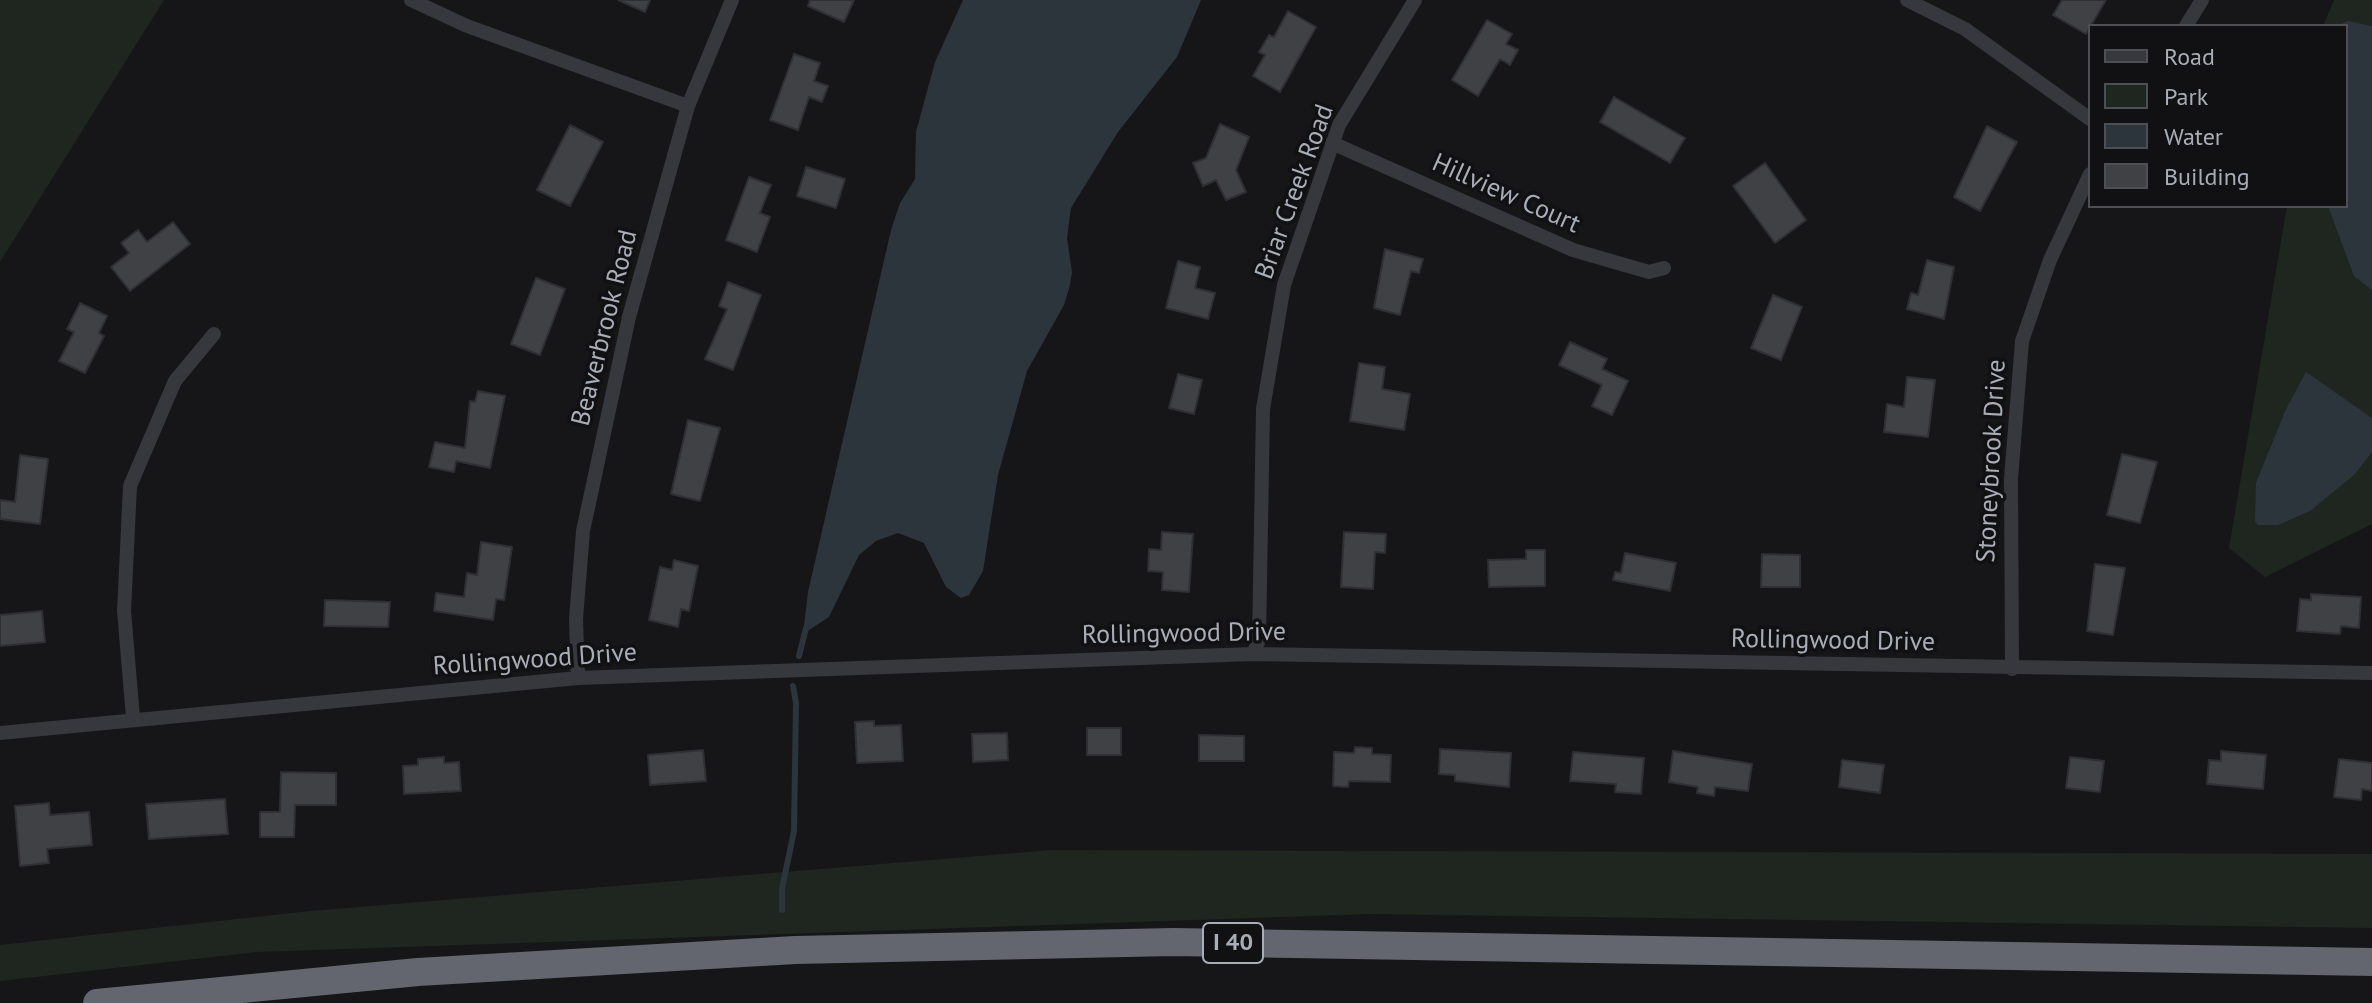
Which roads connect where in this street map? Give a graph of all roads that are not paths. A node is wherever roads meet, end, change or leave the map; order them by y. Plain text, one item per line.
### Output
1 (411, 0) edge
2 (732, 0) edge
3 (1415, 0) edge
4 (1907, 0) edge
5 (2202, 0) edge
6 (2187, 24) edge
7 (688, 106) junction
8 (2088, 118) edge
9 (1332, 143) junction
10 (2088, 178) edge
11 (1664, 268) dead end
12 (214, 334) dead end
13 (1253, 654) junction
14 (2012, 669) junction
15 (2372, 673) edge
16 (578, 678) junction
17 (133, 718) junction
18 (0, 733) edge
19 (2372, 962) edge
20 (97, 1003) edge

1 - 7 street
2 - 7 street, Beaverbrook Road
3 - 9 street, Briar Creek Road
4 - 8 street
5 - 6 street
7 - 16 street, Beaverbrook Road
9 - 11 street, Hillview Court
9 - 13 street, Briar Creek Road
10 - 14 street, Stoneybrook Drive
12 - 17 street
13 - 14 street, Rollingwood Drive
13 - 16 street, Rollingwood Drive
14 - 15 street, Rollingwood Drive
16 - 17 street, Rollingwood Drive
17 - 18 street, Rollingwood Drive
19 - 20 highway, I 40

